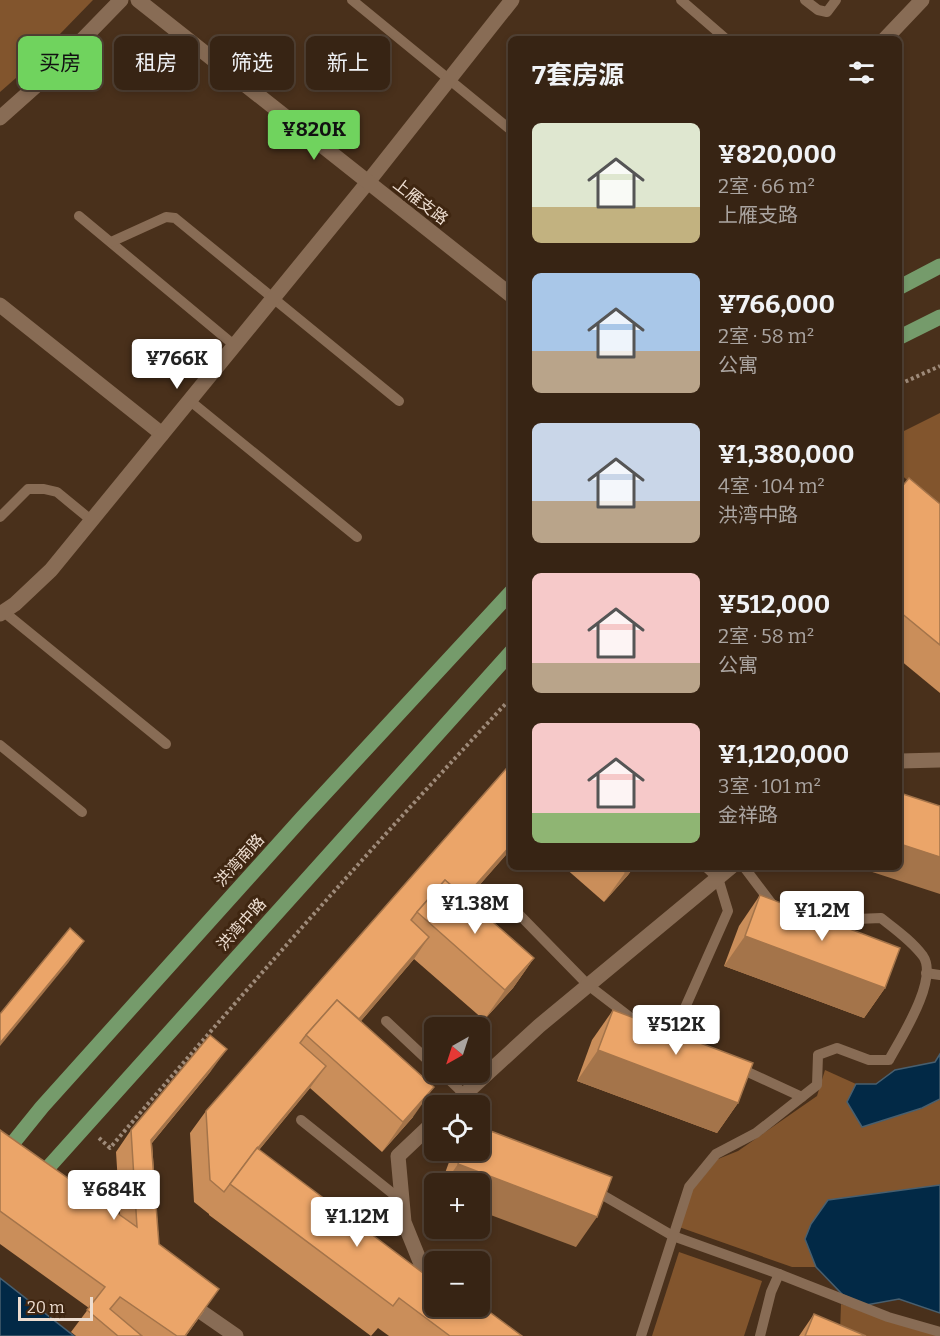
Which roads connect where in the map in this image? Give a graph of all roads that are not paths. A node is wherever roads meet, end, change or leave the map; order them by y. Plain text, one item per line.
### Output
1 (120, 0) edge
2 (138, 0) edge
3 (352, 0) edge
4 (512, 0) edge
5 (681, 0) edge
6 (805, 0) edge
7 (836, 0) edge
8 (922, 0) edge
9 (723, 36) edge
10 (888, 36) edge
11 (449, 80) junction
12 (0, 118) edge
13 (508, 127) edge
14 (368, 182) junction
15 (79, 216) dead end
16 (111, 242) junction
17 (940, 266) edge
18 (902, 286) edge
19 (508, 293) edge
20 (273, 298) junction
21 (0, 305) edge
22 (940, 317) edge
23 (902, 336) edge
24 (234, 345) junction
25 (189, 400) junction
26 (399, 401) dead end
27 (162, 434) junction
28 (0, 517) edge
29 (91, 520) junction
30 (357, 537) dead end
31 (508, 595) edge
32 (2, 613) edge
33 (508, 655) edge
34 (166, 744) dead end
35 (0, 745) edge
36 (940, 760) edge
37 (902, 761) edge
38 (82, 812) dead end
39 (709, 870) edge
40 (727, 870) edge
41 (746, 870) edge
42 (718, 878) junction
43 (500, 895) dead end
44 (781, 915) edge
45 (808, 924) edge
46 (926, 973) junction
47 (940, 975) edge
48 (588, 985) junction
49 (386, 1021) dead end
50 (662, 1033) junction
51 (683, 1042) edge
52 (424, 1057) edge
53 (726, 1062) edge
54 (452, 1083) edge
55 (464, 1094) joint
56 (802, 1097) junction
57 (301, 1120) edge
58 (424, 1131) edge
59 (0, 1159) edge
60 (580, 1182) edge
61 (32, 1194) edge
62 (402, 1201) junction
63 (673, 1236) junction
64 (424, 1267) edge
65 (778, 1274) junction
66 (179, 1296) edge
67 (940, 1332) edge
68 (236, 1336) edge
69 (641, 1336) edge
70 (760, 1336) edge

1 - 12 street
2 - 14 street, 上雁支路
3 - 11 lane
4 - 11 street
5 - 9 lane
6 - 7 lane
8 - 10 street
11 - 13 lane
11 - 14 street
14 - 19 street, 上雁支路
14 - 20 street
15 - 16 lane
16 - 20 lane
16 - 24 lane
17 - 18 main road
20 - 24 street
20 - 26 lane
21 - 27 street
22 - 23 main road
24 - 25 street
25 - 27 street
25 - 30 lane
27 - 29 street
28 - 29 lane
29 - 32 street
31 - 59 main road, 洪湾南路
32 - 34 lane
33 - 61 main road, 洪湾中路
35 - 38 lane
36 - 37 street
39 - 42 lane
40 - 42 street
41 - 44 lane
42 - 48 street
42 - 50 lane
43 - 48 lane
45 - 46 lane
46 - 47 lane
46 - 56 lane
48 - 50 lane
48 - 55 street
49 - 52 lane
50 - 51 lane
53 - 56 lane
54 - 55 lane
56 - 63 lane
57 - 62 lane
58 - 62 street
60 - 63 lane
62 - 64 street
63 - 65 lane
63 - 69 lane
65 - 67 lane
65 - 70 lane
66 - 68 street

